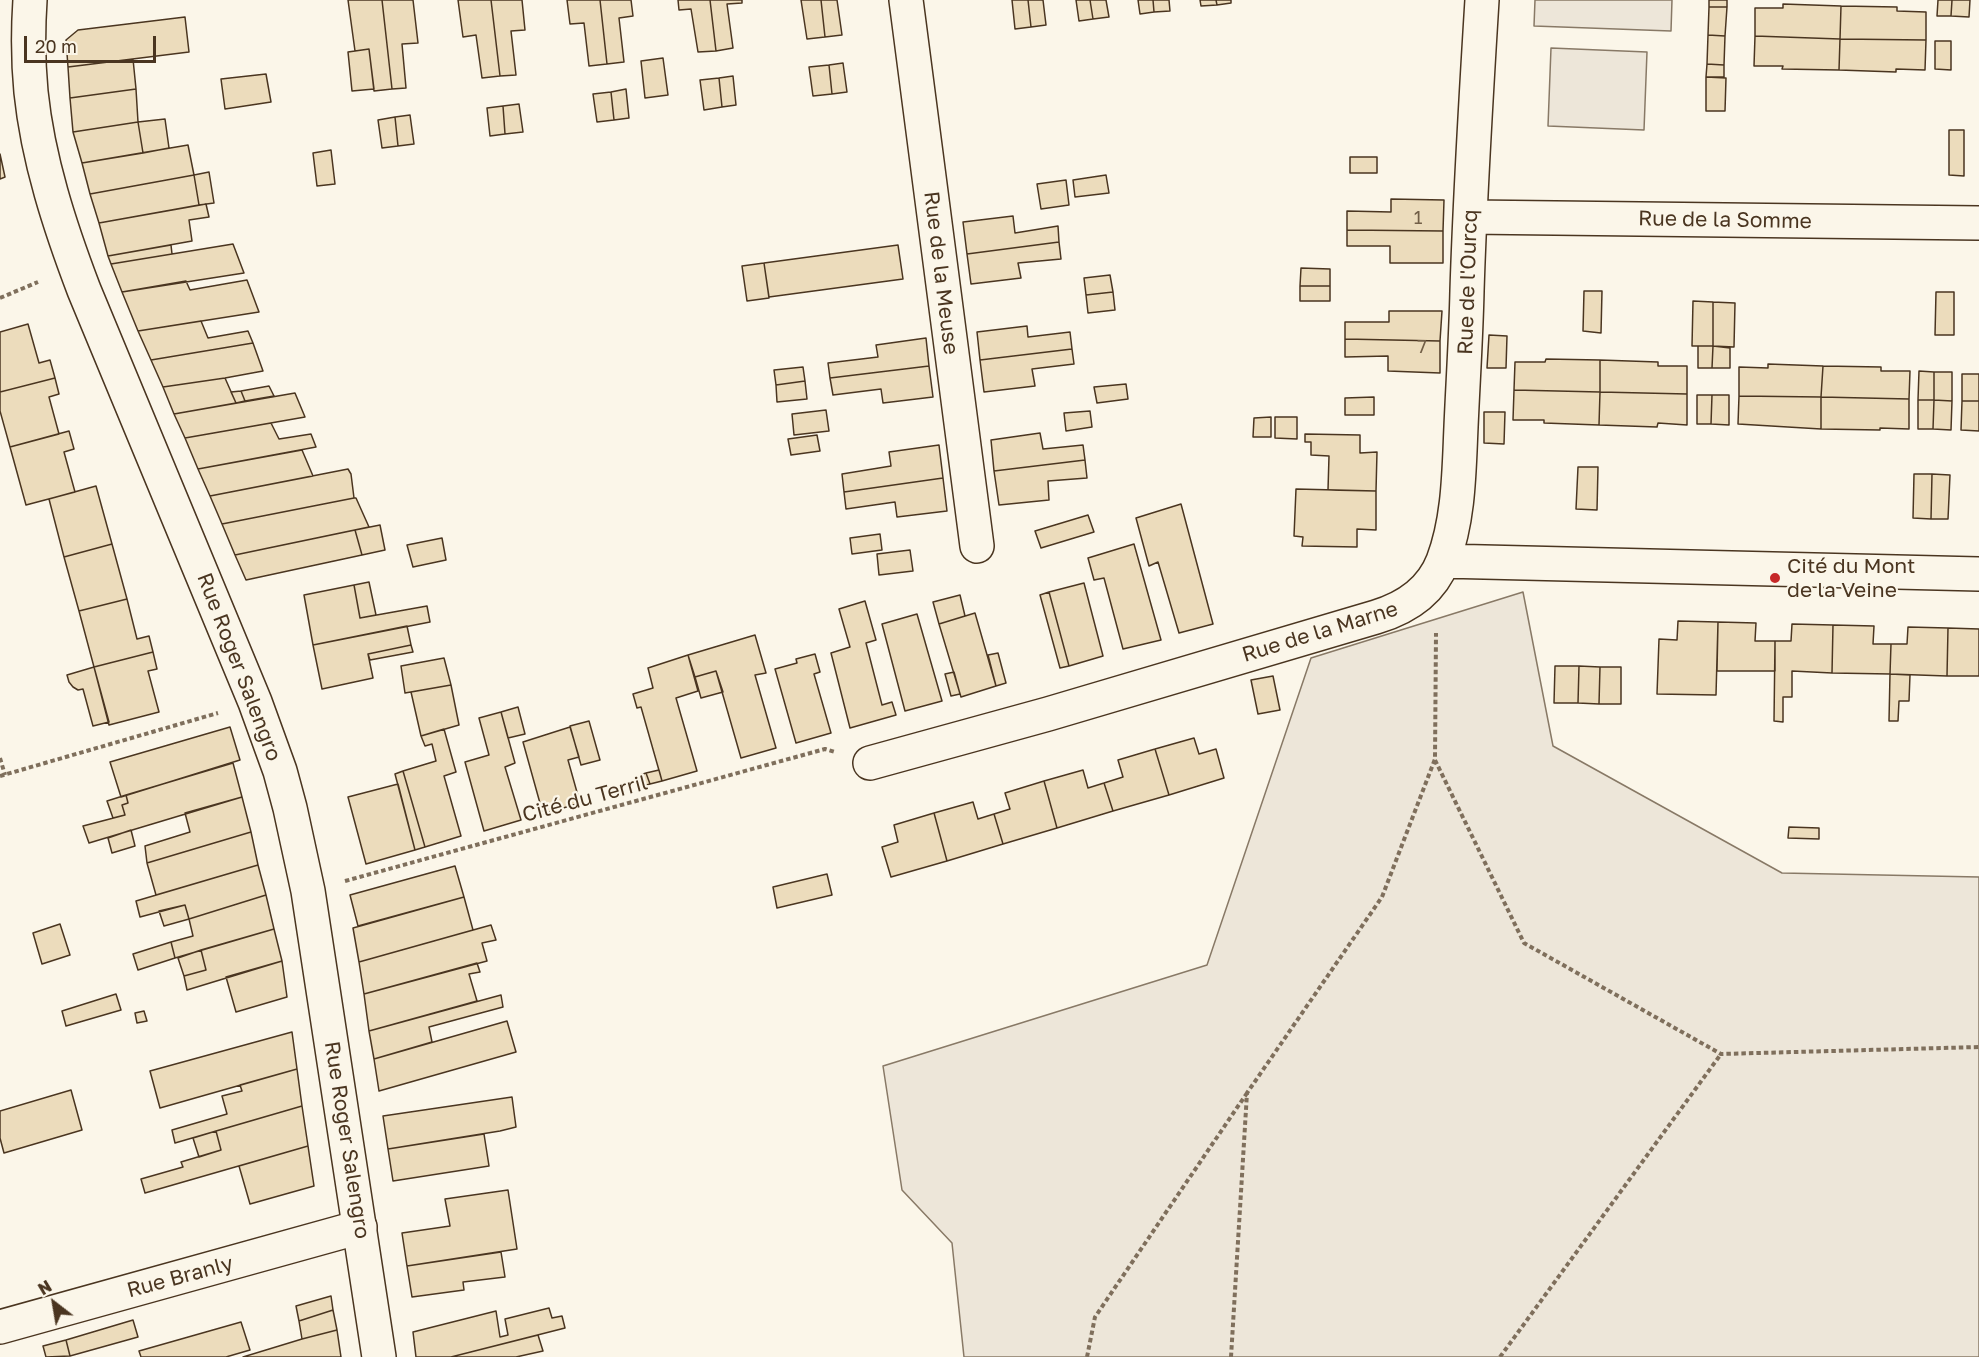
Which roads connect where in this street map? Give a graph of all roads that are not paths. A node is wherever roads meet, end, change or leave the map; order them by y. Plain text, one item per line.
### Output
1 (30, 0) edge
2 (34, 0) edge
3 (906, 0) edge
4 (1482, 0) edge
5 (1470, 217) junction
6 (1979, 223) edge
7 (977, 546) dead end
8 (1979, 574) edge
9 (1435, 575) junction
10 (870, 763) road end
11 (360, 1227) junction
12 (0, 1327) edge
13 (379, 1357) edge

1 - 2 street
1 - 11 street, Rue Roger Salengro
3 - 7 street, Rue de la Meuse
4 - 5 street, Rue de l'Ourcq
5 - 6 street, Rue de la Somme
5 - 9 street, Rue de l'Ourcq
8 - 9 street
9 - 10 street, Rue de la Marne
11 - 12 street, Rue Branly
11 - 13 street, Rue Roger Salengro

